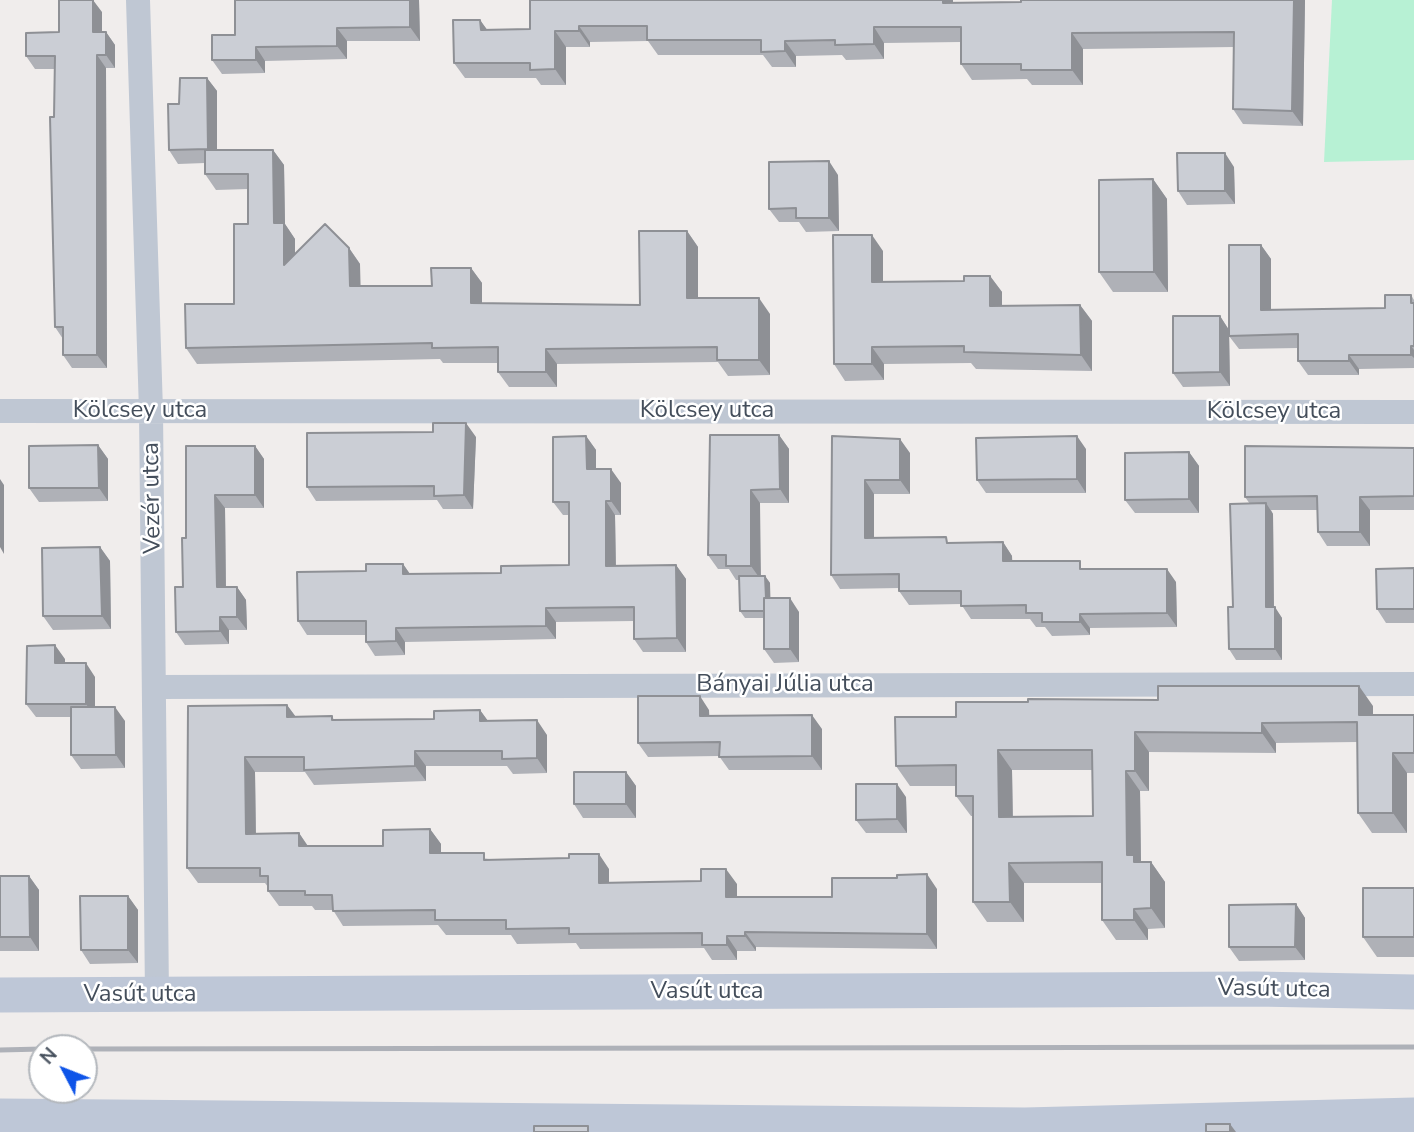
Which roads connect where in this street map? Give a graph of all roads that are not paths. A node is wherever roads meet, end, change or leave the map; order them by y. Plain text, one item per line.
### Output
1 (138, 0) edge
2 (0, 411) edge
3 (151, 411) junction
4 (1414, 412) edge
5 (1414, 684) edge
6 (156, 687) junction
7 (1414, 992) edge
8 (0, 995) edge
9 (157, 996) junction
10 (1414, 1115) edge
11 (0, 1116) edge
12 (1025, 1129) edge

1 - 3 street, Vezér utca
2 - 3 street, Kölcsey utca
3 - 4 street, Kölcsey utca
3 - 6 street, Vezér utca
5 - 6 street, Bányai Júlia utca
6 - 9 street, Vezér utca
7 - 9 main road, Vasút utca
8 - 9 main road, Vasút utca
10 - 12 main road
11 - 12 main road

